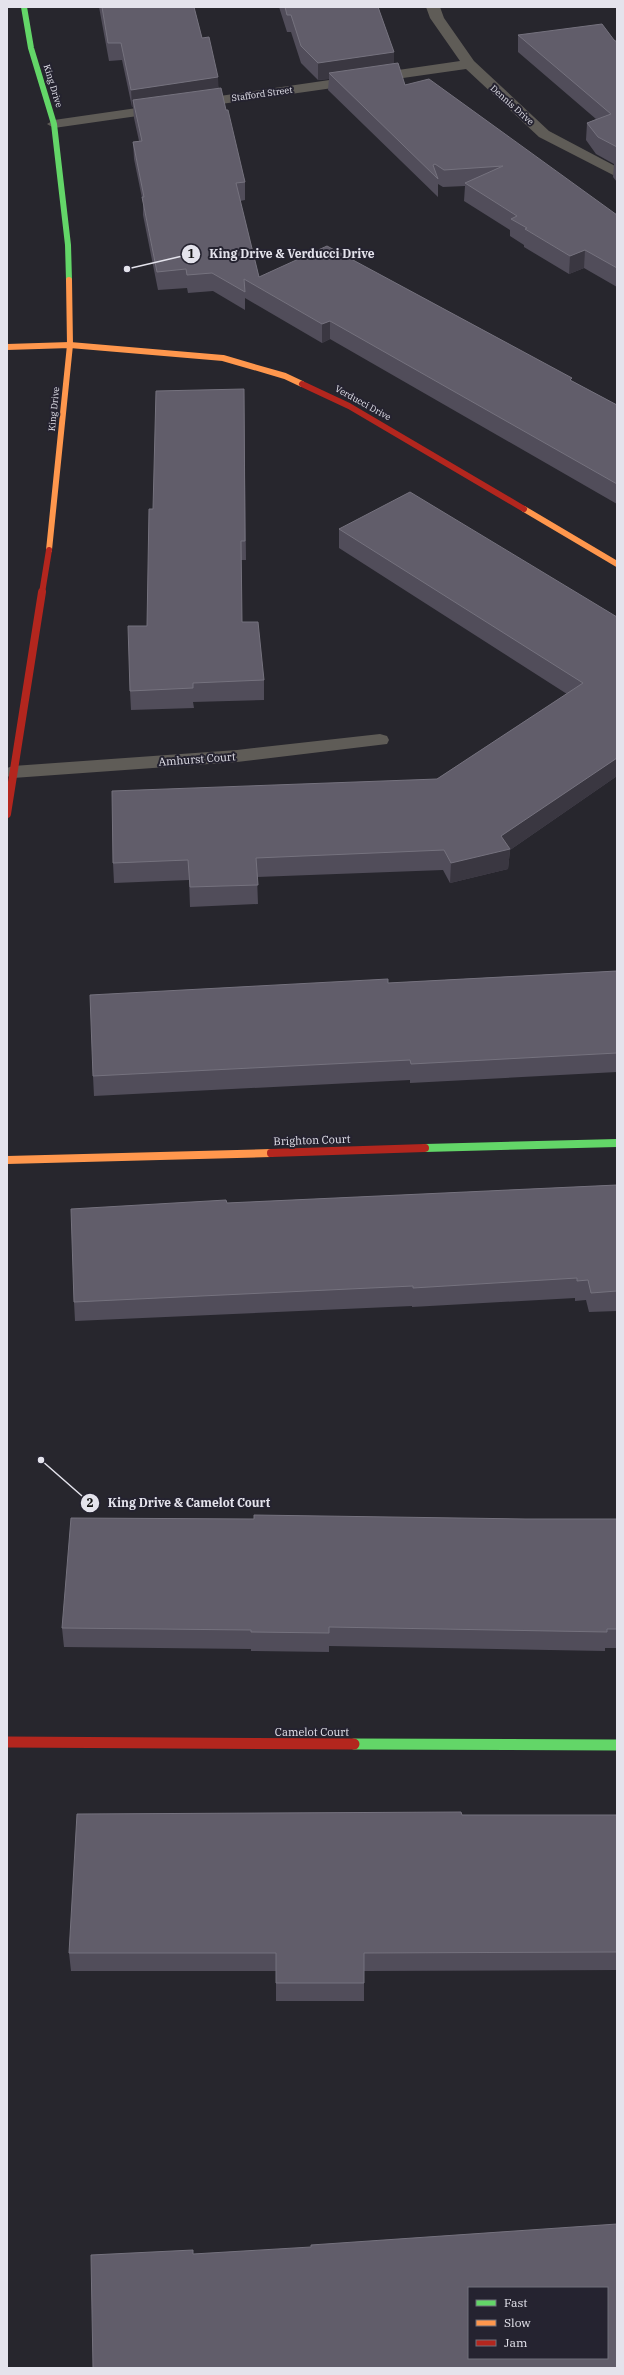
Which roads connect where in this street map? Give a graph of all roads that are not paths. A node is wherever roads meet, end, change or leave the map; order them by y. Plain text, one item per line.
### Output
1 (24, 7) edge
2 (432, 7) edge
3 (469, 64) junction
4 (54, 124) junction
5 (617, 174) edge
6 (70, 345) junction
7 (7, 347) edge
8 (617, 564) edge
9 (380, 740) dead end
10 (13, 772) junction
11 (7, 814) edge
12 (617, 1143) edge
13 (7, 1160) edge
14 (7, 1742) edge
15 (617, 1745) edge

1 - 4 street, King Drive
2 - 3 street, Dennis Drive
3 - 4 street, Stafford Street
3 - 5 street, Dennis Drive
4 - 6 street, King Drive
6 - 7 street, Verducci Drive
6 - 8 street, Verducci Drive
6 - 10 street, King Drive
9 - 10 street, Amhurst Court
10 - 11 street, King Drive
12 - 13 street, Brighton Court
14 - 15 street, Camelot Court

